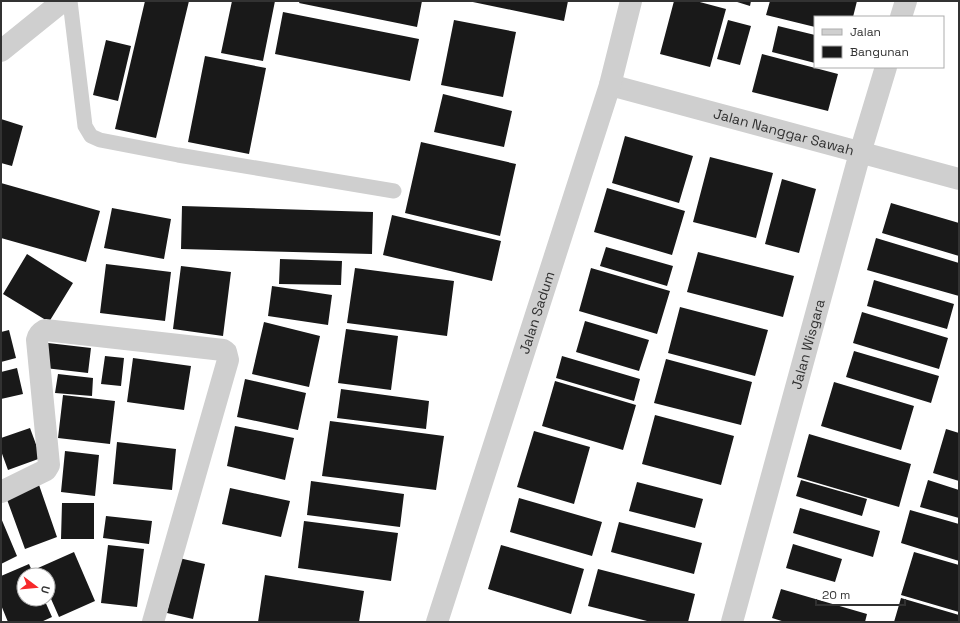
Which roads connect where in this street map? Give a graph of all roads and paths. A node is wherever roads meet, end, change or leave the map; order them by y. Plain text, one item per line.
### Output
1 (63, 1) edge
2 (70, 1) edge
3 (631, 1) edge
4 (906, 1) edge
5 (901, 16) edge
6 (1, 51) edge
7 (886, 68) edge
8 (610, 85) junction
9 (860, 153) junction
10 (959, 179) edge
11 (394, 191) dead end
12 (1, 492) edge
13 (153, 622) edge
14 (437, 622) edge
15 (732, 622) edge

1 - 6 street
2 - 11 lane
3 - 8 street, Jalan Sadum
4 - 5 street
7 - 9 street, Jalan Wisgara
8 - 9 street, Jalan Nanggar Sawah
8 - 14 street, Jalan Sadum
9 - 10 street, Jalan Nanggar Sawah
9 - 15 street, Jalan Wisgara
12 - 13 street

